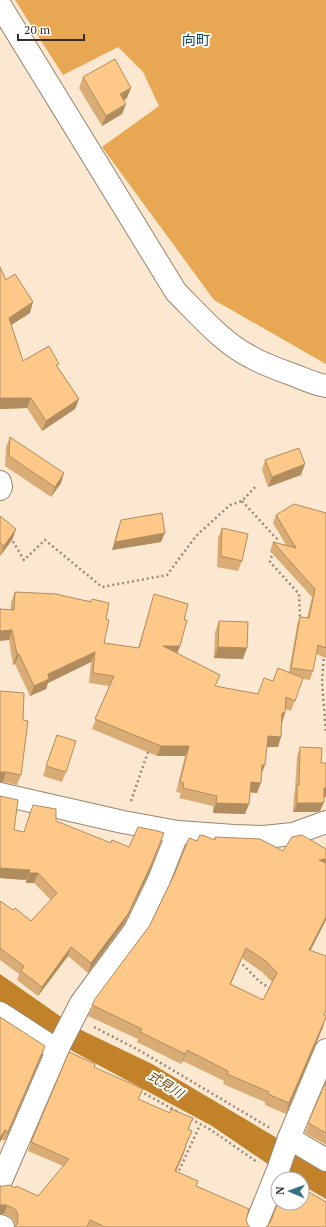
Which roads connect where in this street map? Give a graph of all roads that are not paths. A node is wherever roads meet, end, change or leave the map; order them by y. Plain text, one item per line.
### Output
1 (0, 5) edge
2 (326, 386) edge
3 (0, 482) edge
4 (0, 489) edge
5 (0, 794) edge
6 (326, 822) edge
7 (178, 832) junction
8 (0, 1013) edge
9 (58, 1047) junction
10 (326, 1050) edge
11 (289, 1140) junction
12 (326, 1160) edge
13 (0, 1183) edge
14 (0, 1226) edge
15 (3, 1227) edge
16 (255, 1227) edge

1 - 2 street
3 - 4 street
5 - 7 street
6 - 7 street
7 - 9 street
8 - 9 street
9 - 13 street
10 - 11 street
11 - 12 street
11 - 16 street
14 - 15 street

